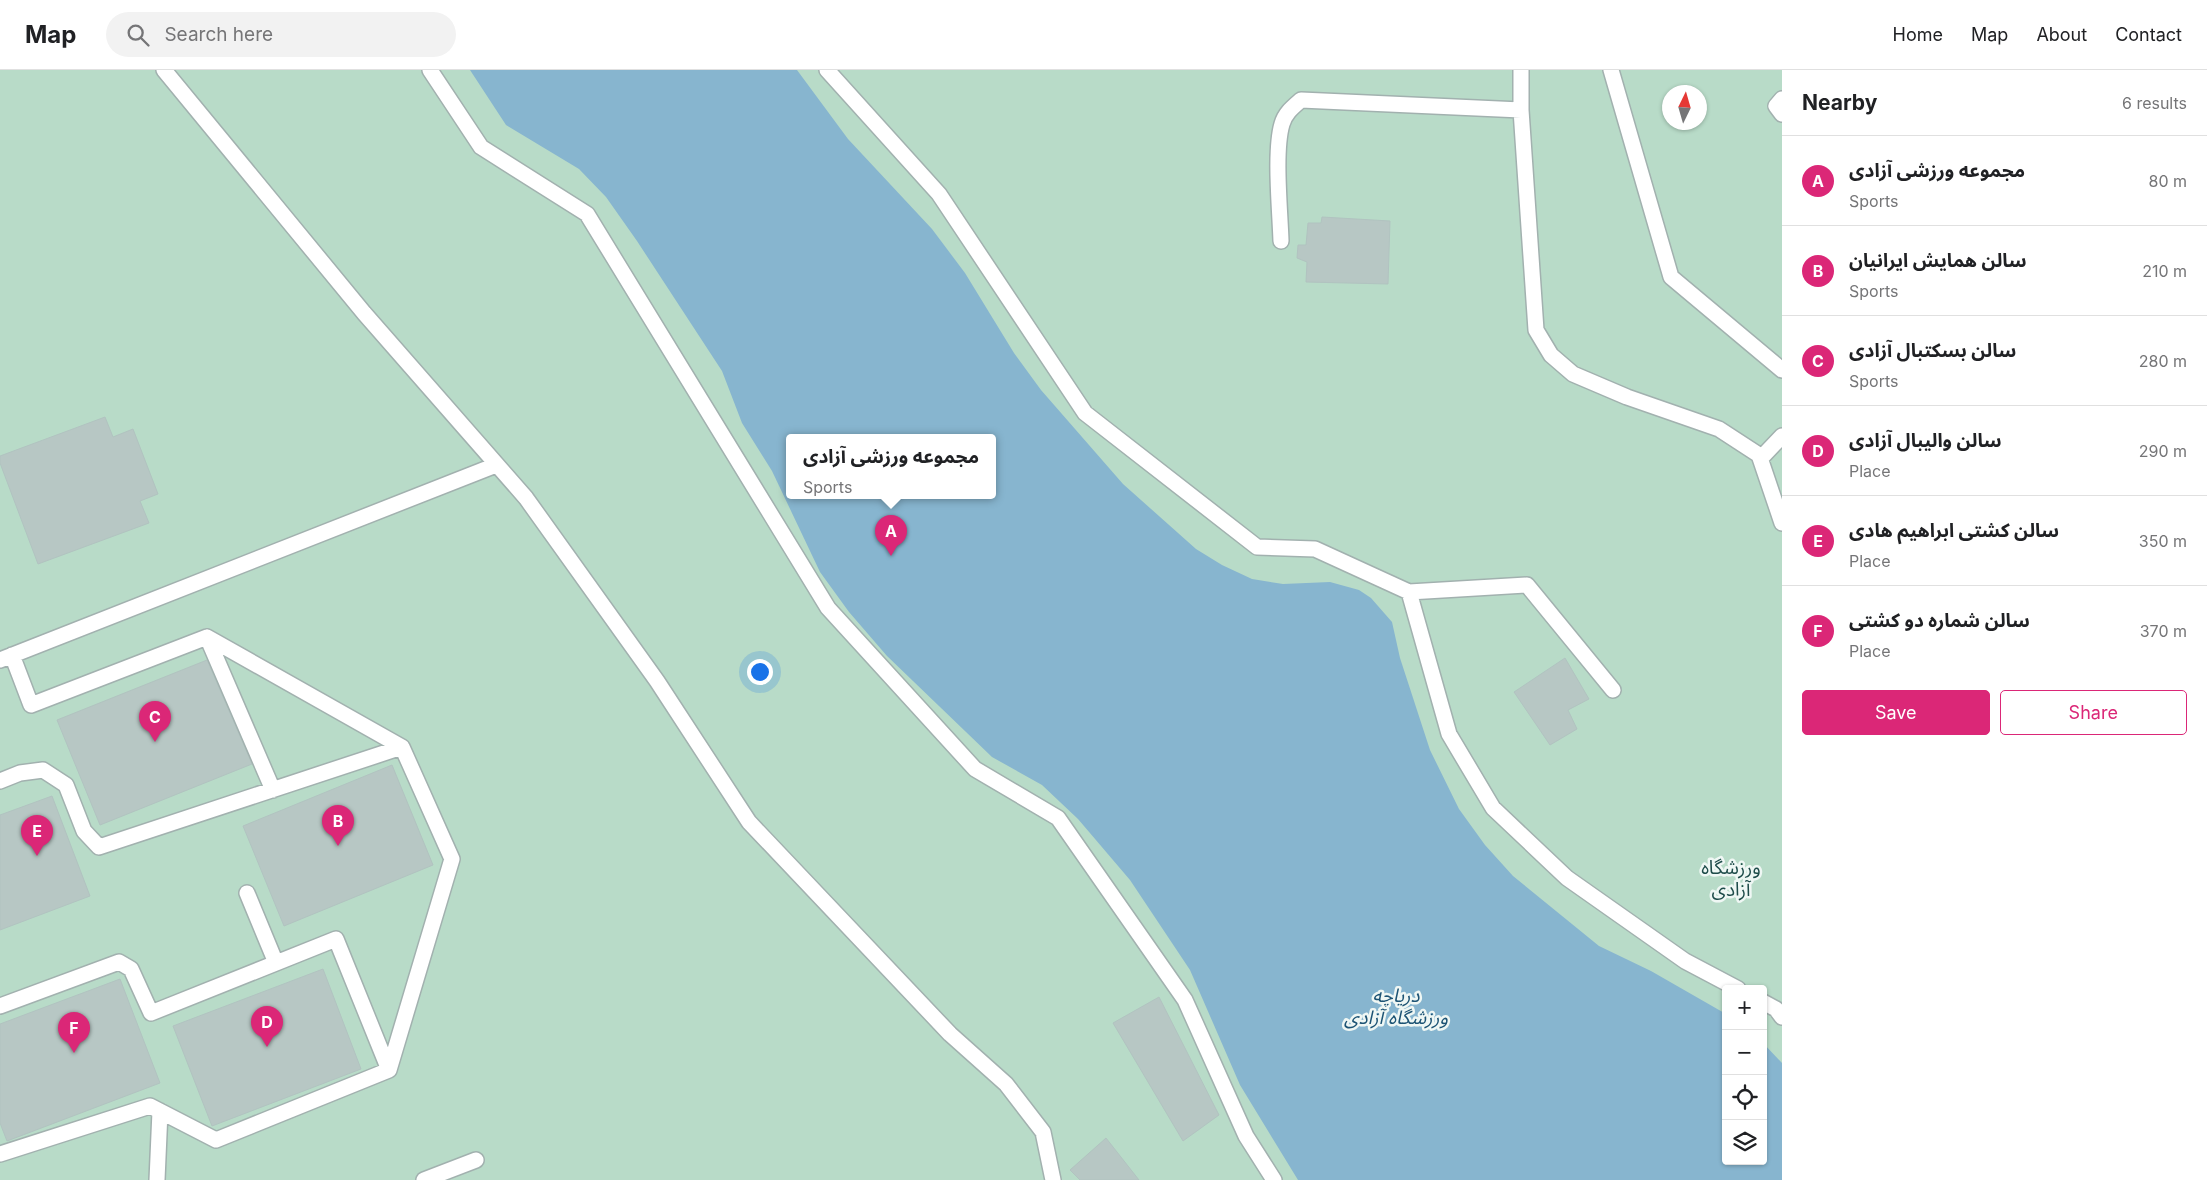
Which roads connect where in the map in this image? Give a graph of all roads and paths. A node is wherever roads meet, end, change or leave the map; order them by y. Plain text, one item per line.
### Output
1 (164, 70) edge
2 (430, 70) edge
3 (827, 70) edge
4 (1521, 70) edge
5 (1611, 70) edge
6 (1782, 99) edge
7 (1521, 110) junction
8 (1782, 114) edge
9 (1281, 241) dead end
10 (1782, 370) edge
11 (1782, 436) edge
12 (1758, 455) junction
13 (496, 465) junction
14 (1782, 523) edge
15 (1409, 592) junction
16 (207, 637) junction
17 (6, 657) edge
18 (1613, 690) dead end
19 (402, 747) junction
20 (0, 781) edge
21 (273, 790) junction
22 (248, 893) dead end
23 (276, 963) junction
24 (1730, 985) edge
25 (1767, 1004) edge
26 (0, 1006) edge
27 (1782, 1018) edge
28 (389, 1070) junction
29 (160, 1111) junction
30 (0, 1154) edge
31 (476, 1160) dead end
32 (156, 1180) edge
33 (424, 1180) edge
34 (1053, 1180) edge
35 (1274, 1180) edge

1 - 13 lane
2 - 35 lane
3 - 15 lane
4 - 7 lane
5 - 10 lane
6 - 8 lane
7 - 9 lane
7 - 12 lane
11 - 12 lane
12 - 14 lane
13 - 17 lane
13 - 34 lane
15 - 18 lane
15 - 24 lane
16 - 17 lane
16 - 19 lane
16 - 21 lane
19 - 21 lane
19 - 28 lane
20 - 21 lane
22 - 23 lane
23 - 26 lane
23 - 28 lane
25 - 27 lane
28 - 29 lane
29 - 30 lane
29 - 32 lane
31 - 33 lane

